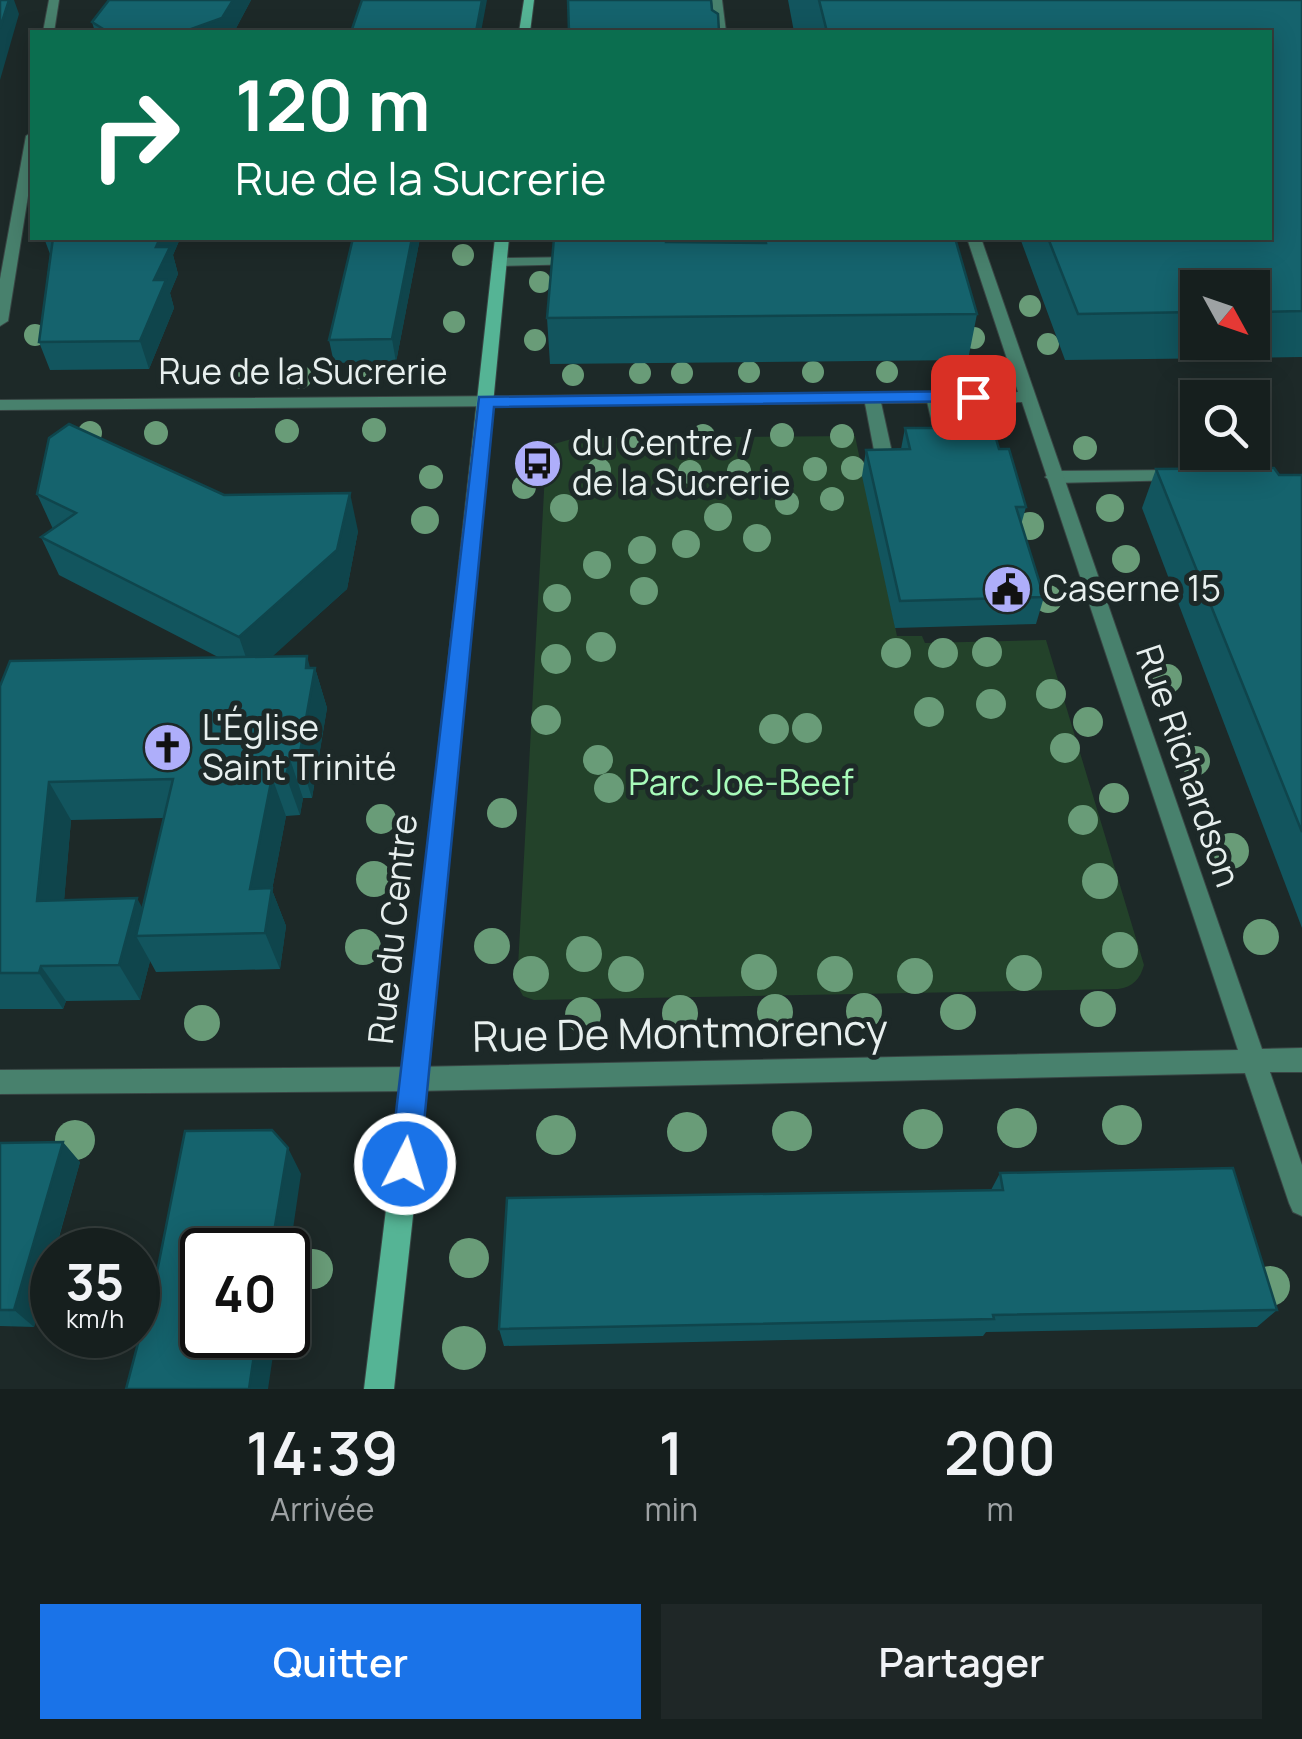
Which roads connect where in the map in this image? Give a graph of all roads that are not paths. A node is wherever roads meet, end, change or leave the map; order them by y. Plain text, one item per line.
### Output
1 (54, 0) edge
2 (529, 0) edge
3 (717, 0) edge
4 (49, 30) edge
5 (525, 30) edge
6 (720, 30) edge
7 (30, 148) edge
8 (502, 240) edge
9 (975, 240) edge
10 (589, 261) edge
11 (499, 262) junction
12 (0, 322) edge
13 (934, 397) junction
14 (1027, 397) junction
15 (872, 398) junction
16 (486, 401) junction
17 (0, 405) edge
18 (947, 455) edge
19 (886, 466) edge
20 (1203, 476) edge
21 (1054, 477) junction
22 (1252, 1060) junction
23 (1302, 1060) edge
24 (415, 1079) junction
25 (0, 1082) edge
26 (1302, 1201) edge
27 (379, 1389) edge

1 - 4 street
2 - 5 street
3 - 6 street
7 - 12 street
8 - 11 street, Rue du Centre
9 - 14 street, Rue Richardson
10 - 11 street
11 - 16 street, Rue du Centre
13 - 14 street, Rue de la Sucrerie
13 - 15 street, Rue de la Sucrerie
13 - 18 street
14 - 21 street, Rue Richardson
15 - 16 street, Rue de la Sucrerie
15 - 19 street
16 - 17 street, Rue de la Sucrerie
16 - 24 street, Rue du Centre
20 - 21 street
21 - 22 street, Rue Richardson
22 - 23 street, Rue De Montmorency
22 - 24 street, Rue De Montmorency
22 - 26 street, Rue Richardson
24 - 25 street, Rue De Montmorency
24 - 27 street, Rue du Centre

